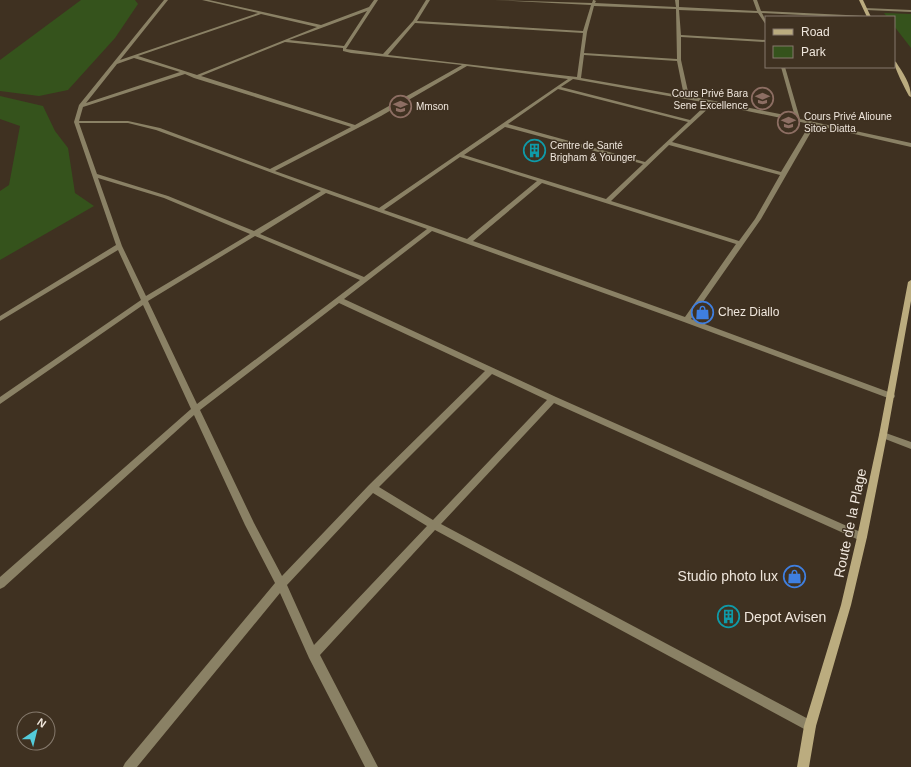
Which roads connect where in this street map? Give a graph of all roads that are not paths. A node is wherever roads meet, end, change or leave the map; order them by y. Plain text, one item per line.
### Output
1 (166, 0) edge
2 (204, 0) edge
3 (376, 0) edge
4 (428, 0) edge
5 (496, 0) edge
6 (510, 0) edge
7 (677, 0) edge
8 (754, 0) edge
9 (861, 0) edge
10 (594, 2) edge
11 (371, 8) junction
12 (678, 8) junction
13 (866, 9) junction
14 (911, 11) edge
15 (759, 12) junction
16 (261, 13) junction
17 (845, 16) edge
18 (869, 16) edge
19 (414, 22) junction
20 (765, 22) edge
21 (323, 26) junction
22 (585, 32) junction
23 (679, 36) junction
24 (283, 41) junction
25 (765, 41) edge
26 (345, 47) junction
27 (582, 54) junction
28 (385, 55) junction
29 (133, 56) junction
30 (679, 60) junction
31 (114, 63) junction
32 (895, 64) edge
33 (466, 65) junction
34 (783, 68) edge
35 (183, 73) junction
36 (196, 77) junction
37 (572, 78) junction
38 (579, 79) junction
39 (558, 88) junction
40 (911, 96) edge
41 (687, 97) junction
42 (712, 102) junction
43 (81, 106) junction
44 (798, 120) junction
45 (690, 121) junction
46 (76, 122) junction
47 (813, 123) junction
48 (504, 125) junction
49 (355, 127) junction
50 (668, 143) junction
51 (911, 145) edge
52 (459, 156) junction
53 (647, 164) junction
54 (270, 171) junction
55 (783, 174) junction
56 (95, 175) junction
57 (542, 180) junction
58 (326, 191) junction
59 (607, 200) junction
60 (380, 210) junction
61 (431, 228) junction
62 (254, 234) junction
63 (470, 241) junction
64 (740, 243) junction
65 (119, 246) junction
66 (364, 279) junction
67 (911, 282) edge
68 (145, 300) junction
69 (338, 300) junction
70 (0, 319) edge
71 (687, 320) junction
72 (491, 370) junction
73 (891, 396) junction
74 (553, 399) junction
75 (0, 401) edge
76 (196, 409) junction
77 (883, 435) junction
78 (911, 446) edge
79 (372, 488) junction
80 (434, 525) junction
81 (862, 537) junction
82 (0, 584) edge
83 (281, 584) junction
84 (313, 654) junction
85 (810, 726) junction
86 (805, 766) edge
87 (129, 767) edge
88 (372, 767) edge

1 - 31 street
2 - 16 street
3 - 11 street
4 - 19 street
5 - 6 street
6 - 10 street
7 - 12 street
8 - 15 street
9 - 13 main road
10 - 12 street
10 - 22 street
11 - 21 street
11 - 26 street
12 - 15 street
12 - 23 street
13 - 14 street
13 - 18 main road
15 - 17 street
15 - 20 street
16 - 21 street
16 - 29 street
19 - 22 street
19 - 28 street
21 - 24 street
22 - 27 street
23 - 25 street
23 - 30 street
24 - 26 street
24 - 36 street
26 - 28 street
27 - 30 street
27 - 38 street
28 - 33 street
29 - 31 street
29 - 35 street
30 - 41 street
31 - 43 street
32 - 40 main road
33 - 37 street
33 - 49 street
34 - 44 street
35 - 36 street
35 - 43 street
36 - 49 street
37 - 38 street
37 - 39 street
38 - 41 street
39 - 45 street
39 - 48 street
41 - 42 street
42 - 44 street
42 - 45 street
43 - 46 street
44 - 47 street
45 - 50 street
46 - 54 street
46 - 56 street
47 - 51 street
47 - 55 street
48 - 52 street
48 - 53 street
49 - 54 street
50 - 53 street
50 - 55 street
52 - 57 street
52 - 60 street
53 - 59 street
54 - 58 street
55 - 64 street
56 - 62 street
56 - 65 street
57 - 59 street
57 - 63 street
58 - 60 street
58 - 62 street
59 - 64 street
60 - 61 street
61 - 63 street
61 - 66 street
62 - 66 street
62 - 68 street
63 - 71 street
64 - 71 street
65 - 68 street
65 - 70 street
66 - 69 street
67 - 73 main road, Route de la Plage
68 - 75 street
68 - 76 street
69 - 72 street
69 - 76 street
71 - 73 street
72 - 74 street
72 - 79 street
73 - 77 main road, Route de la Plage
74 - 80 street
74 - 81 street
76 - 82 street
76 - 83 street
77 - 78 street
77 - 81 main road, Route de la Plage
79 - 80 street
79 - 83 street
80 - 84 street
80 - 85 street
81 - 85 main road, Route de la Plage
83 - 84 street
83 - 87 street
84 - 88 street
85 - 86 main road, Route de la Plage

